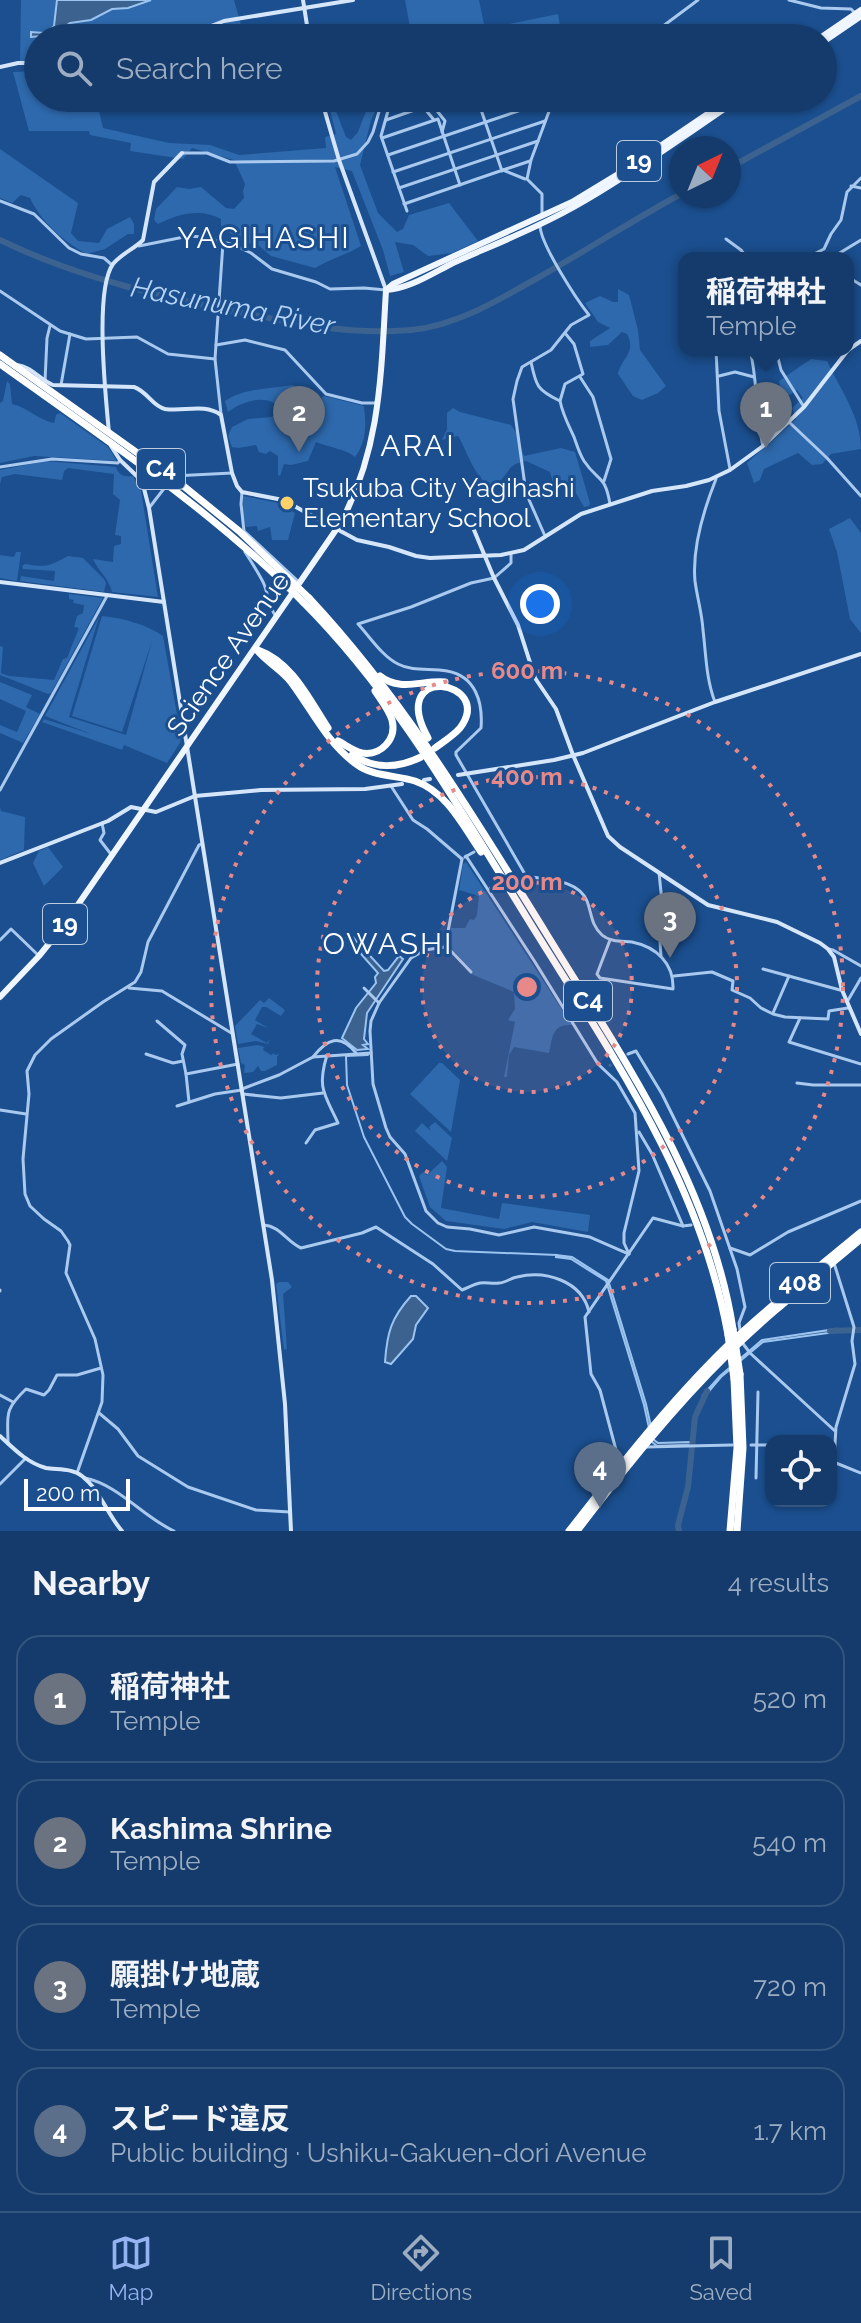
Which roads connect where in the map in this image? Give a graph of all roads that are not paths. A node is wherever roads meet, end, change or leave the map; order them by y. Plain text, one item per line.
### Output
1 (303, 0) edge
2 (353, 0) edge
3 (698, 0) edge
4 (789, 0) edge
5 (304, 9) junction
6 (859, 14) edge
7 (216, 24) edge
8 (307, 24) edge
9 (666, 24) edge
10 (837, 29) edge
11 (24, 63) edge
12 (0, 67) edge
13 (325, 112) edge
14 (378, 112) edge
15 (388, 112) edge
16 (409, 112) edge
17 (427, 112) edge
18 (438, 112) edge
19 (482, 112) edge
20 (514, 112) edge
21 (549, 112) edge
22 (710, 112) edge
23 (719, 112) edge
24 (386, 120) junction
25 (434, 121) junction
26 (545, 121) junction
27 (485, 122) junction
28 (443, 134) junction
29 (382, 138) junction
30 (491, 139) junction
31 (538, 141) junction
32 (182, 153) joint
33 (450, 153) junction
34 (388, 155) junction
35 (496, 155) junction
36 (339, 160) junction
37 (531, 160) junction
38 (455, 169) junction
39 (502, 170) junction
40 (393, 172) junction
41 (861, 178) edge
42 (527, 181) junction
43 (460, 185) junction
44 (851, 186) junction
45 (399, 188) junction
46 (861, 188) edge
47 (0, 201) edge
48 (404, 204) junction
49 (407, 211) dead end
50 (541, 221) junction
51 (726, 239) dead end
52 (861, 240) edge
53 (223, 243) junction
54 (137, 246) junction
55 (824, 249) junction
56 (742, 252) edge
57 (818, 252) edge
58 (827, 252) edge
59 (842, 252) edge
60 (112, 265) junction
61 (386, 290) junction
62 (0, 291) edge
63 (50, 326) junction
64 (565, 333) junction
65 (70, 334) junction
66 (104, 338) junction
67 (216, 345) junction
68 (0, 355) edge
69 (717, 356) edge
70 (751, 356) edge
71 (778, 356) edge
72 (842, 356) edge
73 (215, 359) junction
74 (531, 362) junction
75 (0, 364) edge
76 (0, 371) edge
77 (719, 376) junction
78 (580, 377) junction
79 (754, 377) junction
80 (45, 382) junction
81 (61, 386) junction
82 (105, 387) junction
83 (560, 401) junction
84 (378, 402) junction
85 (804, 407) junction
86 (221, 415) junction
87 (789, 422) junction
88 (763, 446) junction
89 (120, 460) junction
90 (0, 467) edge
91 (730, 470) junction
92 (232, 473) junction
93 (716, 477) junction
94 (604, 481) junction
95 (242, 492) junction
96 (861, 496) edge
97 (610, 504) junction
98 (149, 508) junction
99 (194, 508) dead end
100 (337, 530) junction
101 (474, 530) dead end
102 (545, 536) junction
103 (257, 542) junction
104 (246, 553) junction
105 (512, 554) junction
106 (485, 556) junction
107 (494, 578) junction
108 (0, 582) edge
109 (301, 584) junction
110 (107, 596) junction
111 (306, 600) junction
112 (164, 602) junction
113 (278, 617) junction
114 (327, 618) junction
115 (256, 649) junction
116 (861, 654) edge
117 (358, 664) junction
118 (715, 702) junction
119 (338, 741) junction
120 (187, 748) junction
121 (573, 755) junction
122 (353, 761) junction
123 (468, 774) junction
124 (458, 775) dead end
125 (402, 784) dead end
126 (391, 785) junction
127 (0, 790) edge
128 (195, 796) junction
129 (144, 810) junction
130 (102, 823) junction
131 (502, 835) junction
132 (486, 836) junction
133 (495, 839) dead end
134 (202, 844) junction
135 (474, 852) dead end
136 (113, 856) junction
137 (464, 858) junction
138 (0, 863) edge
139 (659, 873) junction
140 (517, 902) junction
141 (0, 940) edge
142 (610, 940) junction
143 (445, 947) junction
144 (828, 949) junction
145 (39, 956) junction
146 (661, 956) junction
147 (861, 966) edge
148 (763, 969) dead end
149 (471, 972) dead end
150 (674, 976) junction
151 (789, 976) junction
152 (861, 978) edge
153 (129, 988) junction
154 (364, 988) dead end
155 (842, 990) junction
156 (0, 997) edge
157 (378, 1001) junction
158 (847, 1005) junction
159 (773, 1014) junction
160 (800, 1018) junction
161 (157, 1021) dead end
162 (233, 1034) junction
163 (861, 1034) edge
164 (356, 1053) junction
165 (371, 1053) junction
166 (146, 1054) dead end
167 (628, 1054) dead end
168 (327, 1055) junction
169 (313, 1057) junction
170 (183, 1061) junction
171 (238, 1064) junction
172 (861, 1064) edge
173 (609, 1066) tunnel mouth
174 (604, 1070) junction
175 (186, 1074) junction
176 (797, 1083) dead end
177 (861, 1085) edge
178 (242, 1091) junction
179 (324, 1093) junction
180 (189, 1102) junction
181 (177, 1106) dead end
182 (0, 1110) edge
183 (26, 1114) junction
184 (637, 1128) junction
185 (306, 1143) dead end
186 (861, 1201) edge
187 (718, 1213) junction
188 (712, 1216) dead end
189 (264, 1225) junction
190 (691, 1225) dead end
191 (683, 1226) junction
192 (861, 1232) edge
193 (861, 1239) edge
194 (730, 1248) junction
195 (629, 1254) junction
196 (833, 1259) junction
197 (589, 1312) junction
198 (736, 1335) junction
199 (101, 1368) junction
200 (737, 1377) junction
201 (758, 1392) dead end
202 (0, 1395) edge
203 (13, 1402) junction
204 (99, 1413) junction
205 (835, 1431) junction
206 (835, 1435) edge
207 (0, 1436) edge
208 (8, 1444) junction
209 (732, 1445) dead end
210 (754, 1445) junction
211 (765, 1445) edge
212 (643, 1447) junction
213 (26, 1458) junction
214 (626, 1463) junction
215 (837, 1463) edge
216 (77, 1473) junction
217 (861, 1473) edge
218 (84, 1477) junction
219 (756, 1478) dead end
220 (0, 1484) edge
221 (290, 1512) junction
222 (122, 1531) edge
223 (174, 1531) edge
224 (291, 1531) edge
225 (569, 1531) edge
226 (577, 1531) edge
227 (730, 1531) edge
228 (737, 1531) edge

1 - 5 street
2 - 5 street
3 - 9 street
4 - 6 street
5 - 7 street
5 - 8 street
6 - 10 main road
11 - 12 street
13 - 36 street
14 - 36 street
15 - 24 street
16 - 24 street
17 - 25 street
18 - 28 street
19 - 27 street
20 - 27 street
21 - 26 street
22 - 50 main road, 19
23 - 50 main road, 19
24 - 29 street
25 - 28 street
25 - 29 street
26 - 30 street
26 - 31 street
27 - 28 street
27 - 30 street
28 - 33 street
28 - 34 street
29 - 34 street
30 - 33 street
30 - 35 street
31 - 35 street
31 - 37 street
32 - 36 street
32 - 54 street
33 - 38 street
33 - 40 street
34 - 40 street
35 - 38 street
35 - 39 street
36 - 61 street
37 - 39 street
37 - 42 street
38 - 43 street
38 - 45 street
39 - 42 street
39 - 43 street
40 - 45 street
41 - 44 street
42 - 50 street
43 - 48 street
44 - 46 street
44 - 55 street
45 - 48 street
47 - 60 street
48 - 49 street
50 - 61 main road, 19
50 - 64 street
51 - 56 street
52 - 59 street
53 - 54 street
53 - 61 street
53 - 67 street
54 - 60 street
55 - 57 street
55 - 58 street
60 - 66 street
61 - 84 main road, Science Avenue / 19
62 - 63 street
63 - 65 street
63 - 80 street
64 - 74 street
64 - 78 street
65 - 66 street
65 - 81 street
66 - 73 street
66 - 82 street
67 - 73 street
67 - 84 street
68 - 111 highway, C4, bridge
69 - 77 street
70 - 79 street
71 - 85 street
72 - 85 street
73 - 86 street
74 - 83 street
74 - 102 street
75 - 111 highway, C4, bridge
76 - 80 street
77 - 79 street
77 - 91 street
78 - 83 street
78 - 94 street
79 - 88 street
80 - 81 street
81 - 82 street
82 - 86 street
82 - 89 street
83 - 94 street
84 - 100 main road, Science Avenue / 19
85 - 87 street
86 - 92 street
87 - 88 street
87 - 96 street
88 - 91 street
89 - 90 street
89 - 98 street
91 - 93 street
92 - 95 street
92 - 98 street
93 - 97 street
93 - 118 street
94 - 97 street
95 - 100 street
95 - 103 street
97 - 102 street
98 - 112 street
99 - 104 street
100 - 106 street
100 - 109 main road, Science Avenue / 19
101 - 106 street
102 - 105 street
103 - 104 street
103 - 109 street
104 - 113 street
105 - 106 street
105 - 107 street
106 - 107 street
107 - 121 street
107 - 123 street
108 - 110 street
109 - 113 main road, Science Avenue / 19
110 - 112 street
110 - 127 street
111 - 114 highway, C4
111 - 117 highway, C4
112 - 120 street
113 - 115 main road, Science Avenue / 19
114 - 132 highway, C4
114 - 132 highway
115 - 119 highway
115 - 120 main road, Science Avenue / 19
115 - 122 highway
116 - 118 street
117 - 119 highway
117 - 140 highway, C4
118 - 121 street
119 - 122 highway
120 - 128 street
120 - 129 main road, Science Avenue / 19
121 - 123 street
121 - 139 street
122 - 140 highway
123 - 124 street
123 - 131 street
125 - 126 street
126 - 128 street
126 - 137 street
128 - 129 street
128 - 134 street
129 - 130 street
129 - 136 main road, Science Avenue / 19
130 - 136 street
130 - 138 street
131 - 133 street
131 - 142 street
132 - 198 highway, C4
134 - 153 street
134 - 162 street
135 - 137 street
136 - 145 main road, Science Avenue / 19
137 - 143 street
137 - 174 street
139 - 144 street
139 - 146 street
140 - 198 highway, C4
141 - 145 street
142 - 146 street
142 - 150 street
143 - 149 street
143 - 157 street
144 - 147 street
144 - 155 street
145 - 156 main road, Science Avenue / 19
146 - 150 street
148 - 151 street
150 - 159 street
151 - 155 street
151 - 159 street
152 - 158 street
153 - 162 street
153 - 183 street
154 - 157 street
155 - 158 street
157 - 165 street
158 - 160 street
158 - 163 street
159 - 160 street
160 - 172 street
161 - 170 street
162 - 171 street
164 - 165 street
164 - 168 street
164 - 169 street
165 - 195 street
166 - 170 street
167 - 187 street
168 - 169 street
168 - 179 street
169 - 178 street
170 - 175 street
171 - 175 street
171 - 178 street
173 - 174 street
174 - 184 street
175 - 180 street
176 - 177 street
178 - 179 street
178 - 180 street
178 - 189 street
179 - 185 street
180 - 181 street
182 - 183 street
183 - 199 street
184 - 191 street
184 - 195 street
186 - 194 street
187 - 188 street
187 - 194 street
189 - 197 street
189 - 221 street
190 - 191 street
191 - 195 street
192 - 196 highway, 408
193 - 196 highway, 408
194 - 198 street
195 - 197 street
196 - 198 highway, 408
196 - 205 street
197 - 214 street
198 - 200 highway, C4, bridge
198 - 205 street
198 - 212 highway, 408
198 - 214 highway, 408
199 - 203 street
199 - 204 street
200 - 227 highway, C4
200 - 228 highway, C4
201 - 210 street
202 - 203 street
203 - 208 street
204 - 216 street
204 - 221 street
205 - 206 street
207 - 208 street
208 - 213 street
209 - 212 street
210 - 211 street
210 - 219 street
212 - 214 highway, 408
213 - 216 street
213 - 220 street
214 - 225 highway, 408
214 - 226 highway, 408
215 - 217 street
216 - 218 street
218 - 222 street
218 - 223 street
221 - 224 street

